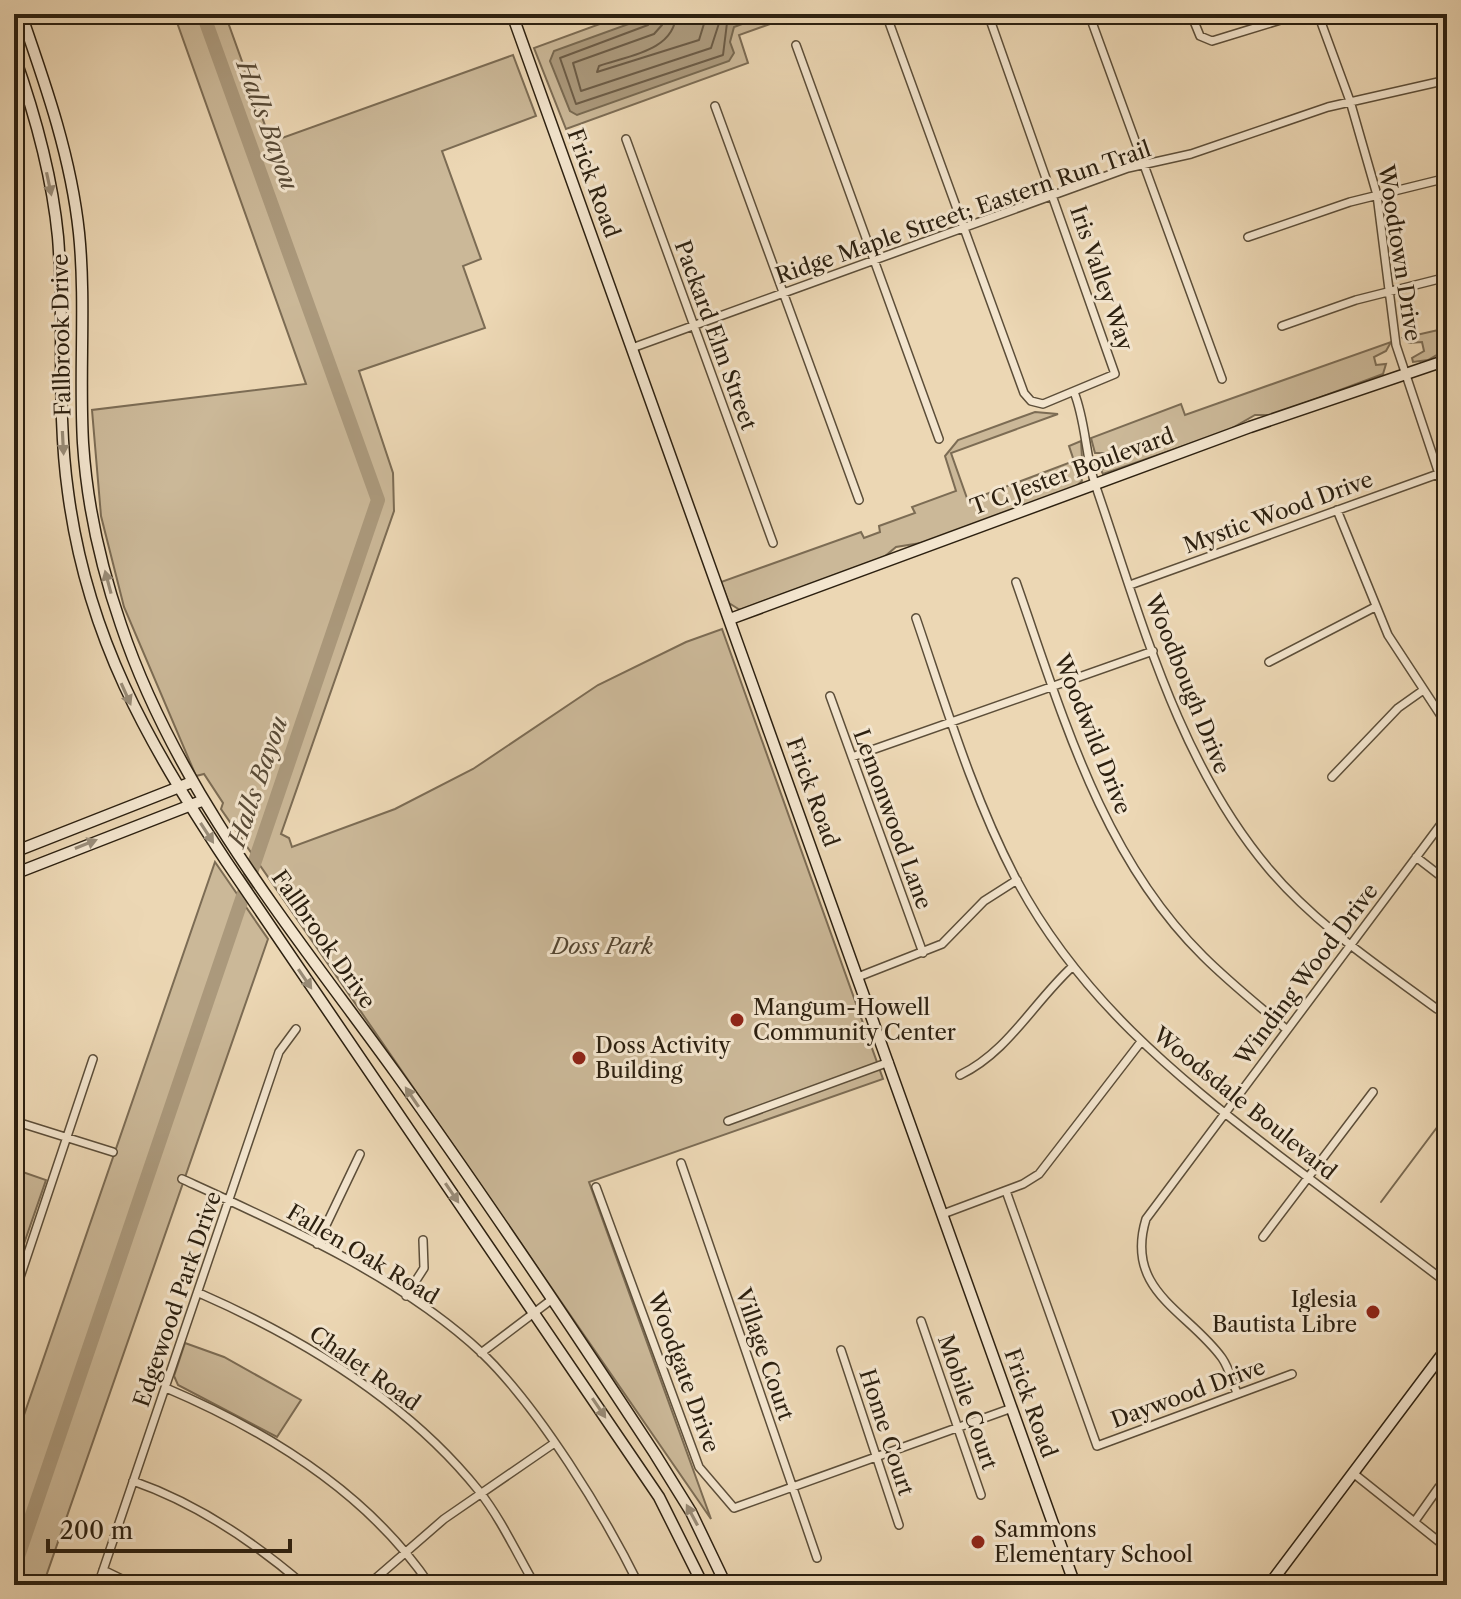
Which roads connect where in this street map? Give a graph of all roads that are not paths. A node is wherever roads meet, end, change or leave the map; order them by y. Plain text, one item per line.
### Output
1 (21, 14) edge
2 (512, 14) edge
3 (886, 14) edge
4 (988, 14) edge
5 (1089, 14) edge
6 (1191, 14) edge
7 (1300, 14) edge
8 (1318, 14) edge
9 (796, 45) dead end
10 (14, 55) edge
11 (1447, 80) edge
12 (1350, 101) junction
13 (715, 106) dead end
14 (60, 130) junction
15 (40, 134) junction
16 (626, 139) dead end
17 (1144, 164) junction
18 (1447, 178) edge
19 (1054, 195) junction
20 (1377, 195) junction
21 (964, 228) junction
22 (1248, 237) dead end
23 (874, 261) junction
24 (1447, 277) edge
25 (1392, 289) junction
26 (783, 294) junction
27 (694, 326) junction
28 (1282, 326) dead end
29 (632, 348) junction
30 (1447, 352) edge
31 (1447, 360) edge
32 (1429, 364) junction
33 (1403, 373) junction
34 (1222, 379) dead end
35 (1074, 392) junction
36 (939, 439) dead end
37 (1438, 474) junction
38 (1095, 484) junction
39 (1447, 498) edge
40 (859, 500) dead end
41 (1337, 510) junction
42 (773, 543) dead end
43 (1016, 582) dead end
44 (1130, 585) junction
45 (1375, 607) junction
46 (916, 618) dead end
47 (730, 619) junction
48 (1153, 651) junction
49 (1269, 662) dead end
50 (1052, 685) junction
51 (1422, 691) junction
52 (830, 696) dead end
53 (951, 721) junction
54 (1447, 725) edge
55 (852, 757) junction
56 (1332, 777) dead end
57 (192, 782) junction
58 (177, 787) junction
59 (204, 800) junction
60 (189, 805) junction
61 (1447, 816) edge
62 (14, 852) edge
63 (1416, 857) junction
64 (14, 874) edge
65 (1017, 880) junction
66 (1447, 881) edge
67 (1350, 944) junction
68 (923, 953) junction
69 (1072, 967) junction
70 (858, 977) junction
71 (341, 999) junction
72 (326, 1009) junction
73 (1437, 1009) dead end
74 (296, 1029) dead end
75 (1286, 1029) junction
76 (1140, 1043) junction
77 (93, 1059) dead end
78 (889, 1062) junction
79 (960, 1075) dead end
80 (1373, 1092) dead end
81 (1225, 1114) junction
82 (14, 1121) edge
83 (728, 1121) dead end
84 (67, 1137) junction
85 (446, 1146) junction
86 (113, 1152) dead end
87 (360, 1154) dead end
88 (428, 1158) junction
89 (681, 1163) dead end
90 (1308, 1178) junction
91 (182, 1179) dead end
92 (596, 1187) dead end
93 (1006, 1191) junction
94 (230, 1201) junction
95 (943, 1214) junction
96 (1263, 1237) dead end
97 (423, 1240) dead end
98 (317, 1244) junction
99 (1447, 1283) edge
100 (199, 1293) junction
101 (14, 1295) edge
102 (406, 1296) junction
103 (551, 1300) junction
104 (534, 1313) junction
105 (921, 1321) dead end
106 (1447, 1348) edge
107 (841, 1350) dead end
108 (481, 1353) junction
109 (1292, 1374) dead end
110 (166, 1388) junction
111 (1237, 1393) junction
112 (1012, 1408) junction
113 (957, 1428) junction
114 (553, 1444) junction
115 (655, 1454) junction
116 (877, 1455) junction
117 (638, 1465) junction
118 (1353, 1473) junction
119 (133, 1481) junction
120 (791, 1486) junction
121 (1439, 1487) dead end
122 (481, 1493) junction
123 (981, 1495) dead end
124 (1415, 1521) junction
125 (899, 1525) dead end
126 (1447, 1548) edge
127 (406, 1549) junction
128 (817, 1558) dead end
129 (103, 1570) junction
130 (98, 1585) edge
131 (134, 1585) edge
132 (304, 1585) edge
133 (368, 1585) edge
134 (430, 1585) edge
135 (535, 1585) edge
136 (639, 1585) edge
137 (703, 1585) edge
138 (726, 1585) edge
139 (1075, 1585) edge
140 (1269, 1585) edge

1 - 14 main road, Fallbrook Drive
2 - 29 main road, Frick Road
3 - 21 street
4 - 19 street, Iris Valley Way
5 - 17 street
6 - 7 street
8 - 12 street, Woodtown Drive
9 - 23 street
10 - 15 main road, Fallbrook Drive
11 - 12 street, Ridge Maple Street; Eastern Run Trail
12 - 17 street, Ridge Maple Street; Eastern Run Trail
12 - 20 street, Woodtown Drive
13 - 26 street
14 - 15 main road
57 -> 14 main road, Fallbrook Drive
15 -> 58 main road, Fallbrook Drive
16 - 27 street, Packard Elm Street
17 - 19 street, Ridge Maple Street; Eastern Run Trail
17 - 34 street
18 - 20 street
19 - 21 street, Ridge Maple Street; Eastern Run Trail
19 - 35 street, Iris Valley Way
20 - 22 street
20 - 25 street, Woodtown Drive
21 - 23 street, Ridge Maple Street; Eastern Run Trail
21 - 35 street
23 - 26 street, Ridge Maple Street; Eastern Run Trail
23 - 36 street
24 - 25 street
25 - 28 street
25 - 33 street, Woodtown Drive
26 - 27 street, Ridge Maple Street; Eastern Run Trail
26 - 40 street
27 - 29 street, Ridge Maple Street; Eastern Run Trail
27 - 42 street, Packard Elm Street
29 - 47 main road, Frick Road
30 - 32 main road, T C Jester Boulevard
31 - 32 main road, T C Jester Boulevard
32 - 33 main road, T C Jester Boulevard
33 - 37 street, Woodtown Drive
33 - 38 main road, T C Jester Boulevard
35 - 38 street, Woodbough Drive
37 - 39 street, Woodtown Drive
37 - 41 street, Mystic Wood Drive
38 - 44 street, Woodbough Drive
38 - 47 main road, T C Jester Boulevard
41 - 44 street, Mystic Wood Drive
41 - 45 street
43 - 50 street, Woodwild Drive
44 - 48 street, Woodbough Drive
45 - 49 street
45 - 51 street
46 - 53 street, Woodsdale Boulevard
47 - 70 main road, Frick Road
48 - 50 street
48 - 67 street, Woodbough Drive
50 - 53 street
50 - 75 street, Woodwild Drive
51 - 54 street
51 - 56 street
52 - 55 street, Lemonwood Lane
53 - 55 street
53 - 65 street, Woodsdale Boulevard
55 - 68 street, Lemonwood Lane
57 - 58 main road
57 - 59 main road, Fallbrook Drive
58 - 60 main road, Fallbrook Drive
58 - 62 main road
59 - 60 main road
59 - 71 main road, Fallbrook Drive
64 -> 60 main road
60 -> 72 main road, Fallbrook Drive
61 - 63 street, Winding Wood Drive
63 - 66 street
63 - 67 street, Winding Wood Drive
65 - 68 street
65 - 69 street, Woodsdale Boulevard
67 - 73 street, Woodbough Drive
67 - 75 street, Winding Wood Drive
68 - 70 street
69 - 76 street, Woodsdale Boulevard
69 - 79 street
70 - 78 main road, Frick Road
71 - 72 main road
85 -> 71 main road, Fallbrook Drive
72 - 88 main road, Fallbrook Drive
74 - 94 street, Edgewood Park Drive
75 - 81 street, Winding Wood Drive
76 - 81 street, Woodsdale Boulevard
76 - 93 street
77 - 84 street
78 - 83 street
78 - 95 main road, Frick Road
80 - 90 street
81 - 90 street, Woodsdale Boulevard
81 - 111 street, Winding Wood Drive
82 - 84 street
84 - 86 street
84 - 101 street
85 - 88 main road
85 - 103 main road, Fallbrook Drive
87 - 98 street
88 -> 104 main road, Fallbrook Drive
89 - 120 street, Village Court
90 - 96 street
90 - 99 street, Woodsdale Boulevard
91 - 94 street, Fallen Oak Road
92 - 120 street, Woodgate Drive
93 - 95 street
93 - 111 street, Daywood Drive
94 - 98 street, Fallen Oak Road
94 - 100 street, Edgewood Park Drive
95 - 112 main road, Frick Road
97 - 102 street
98 - 102 street, Fallen Oak Road
100 - 110 street, Edgewood Park Drive
100 - 122 street, Chalet Road
102 - 108 street, Fallen Oak Road
103 - 104 street
103 - 115 main road, Fallbrook Drive
104 - 108 street
104 -> 117 main road, Fallbrook Drive
105 - 113 street, Mobile Court
106 - 118 main road
107 - 116 street, Home Court
108 - 114 street, Fallen Oak Road
109 - 111 street, Daywood Drive
110 - 119 street, Edgewood Park Drive
110 - 127 street
112 - 113 street, Woodgate Drive
112 - 139 main road, Frick Road
113 - 116 street, Woodgate Drive
113 - 123 street, Mobile Court
114 - 122 street
114 - 136 street, Fallen Oak Road
115 - 117 main road
138 -> 115 main road, Fallbrook Drive
116 - 120 street, Woodgate Drive
116 - 125 street, Home Court
117 - 137 main road, Fallbrook Drive
118 - 124 street
118 - 140 main road
119 - 129 street, Edgewood Park Drive
119 - 132 street
120 - 128 street, Village Court
121 - 124 street
122 - 127 street
122 - 135 street, Chalet Road
124 - 126 street
127 - 133 street
127 - 134 street
129 - 130 street, Edgewood Park Drive
129 - 131 street

